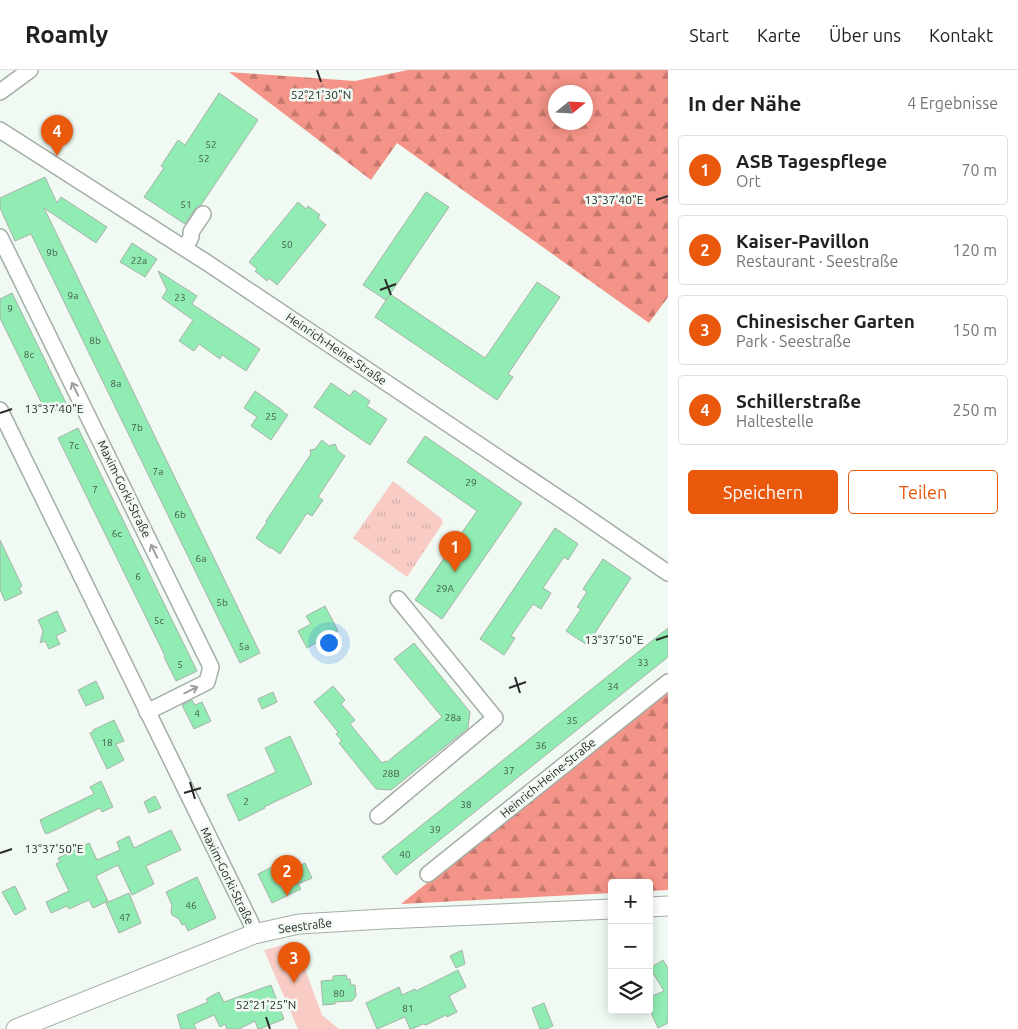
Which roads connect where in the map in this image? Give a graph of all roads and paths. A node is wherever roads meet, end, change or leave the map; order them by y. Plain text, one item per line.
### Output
1 (30, 70) edge
2 (0, 92) edge
3 (0, 130) edge
4 (203, 214) dead end
5 (0, 237) edge
6 (185, 248) junction
7 (0, 410) edge
8 (668, 573) edge
9 (398, 599) dead end
10 (668, 682) edge
11 (147, 712) junction
12 (378, 816) dead end
13 (428, 874) dead end
14 (668, 906) edge
15 (653, 907) edge
16 (608, 909) edge
17 (254, 934) junction
18 (16, 1029) edge

1 - 2 street
3 - 6 street, Heinrich-Heine-Straße
4 - 6 street
11 -> 5 street, Maxim-Gorki-Straße
6 - 8 street, Heinrich-Heine-Straße
7 - 11 street, Maxim-Gorki-Straße
9 - 12 street
10 - 13 street, Heinrich-Heine-Straße
11 - 17 street, Maxim-Gorki-Straße
14 - 15 main road
16 - 17 main road, Seestraße
17 - 18 main road, Seestraße

